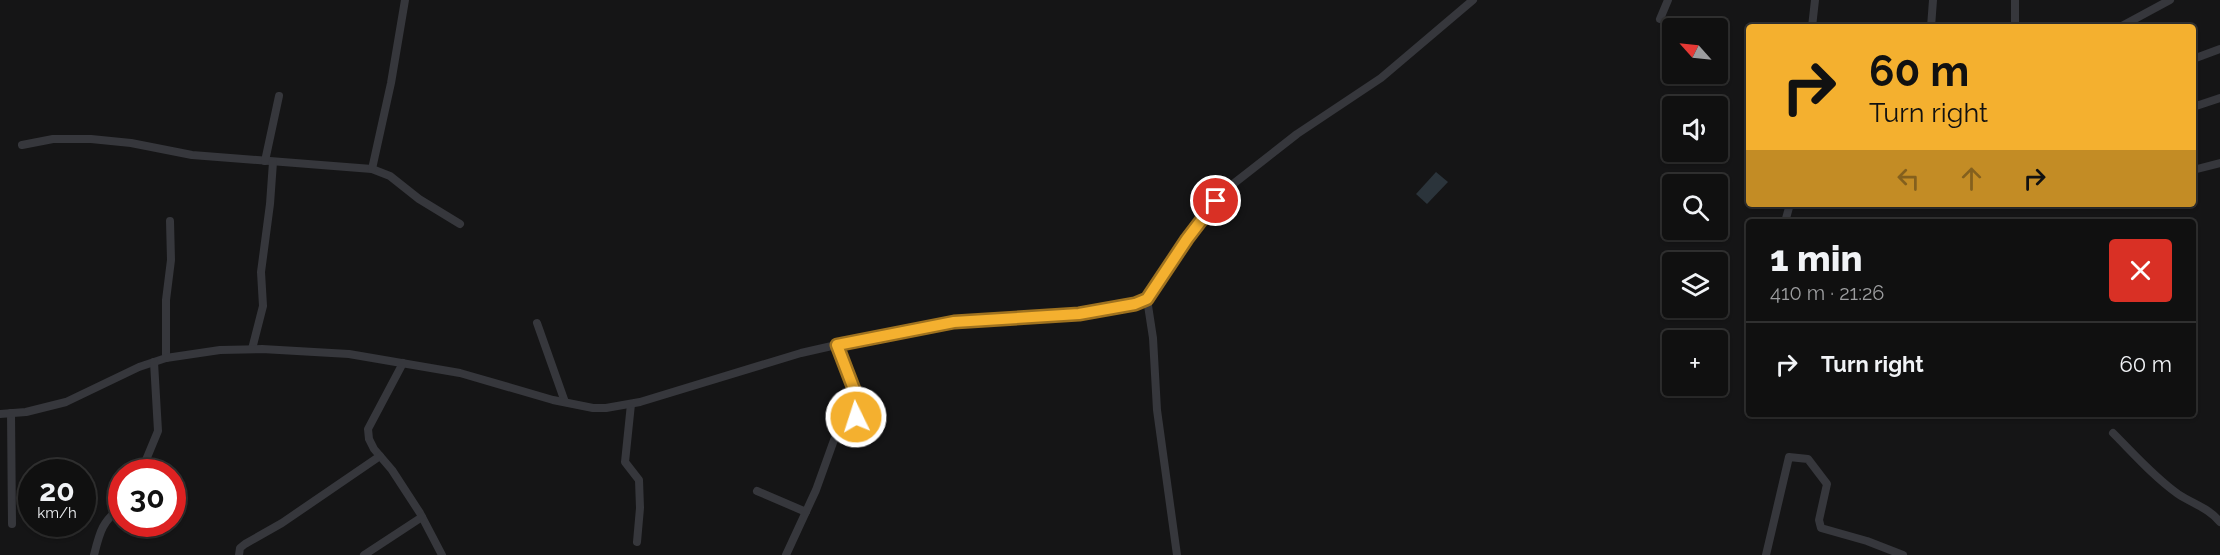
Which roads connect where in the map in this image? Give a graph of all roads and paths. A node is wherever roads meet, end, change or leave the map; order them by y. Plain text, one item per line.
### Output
1 (405, 0) edge
2 (1473, 0) edge
3 (1668, 0) edge
4 (1815, 0) edge
5 (1933, 0) edge
6 (2015, 0) edge
7 (2170, 0) edge
8 (1660, 19) dead end
9 (1812, 24) edge
10 (1931, 24) edge
11 (2015, 24) edge
12 (2126, 24) edge
13 (2220, 49) edge
14 (2196, 58) edge
15 (279, 96) dead end
16 (2220, 98) edge
17 (2196, 106) edge
18 (22, 145) dead end
19 (269, 162) junction
20 (2220, 163) edge
21 (372, 169) junction
22 (2196, 169) edge
23 (170, 221) dead end
24 (460, 224) dead end
25 (1147, 299) junction
26 (537, 322) dead end
27 (837, 345) junction
28 (252, 349) junction
29 (166, 358) junction
30 (154, 362) junction
31 (403, 363) junction
32 (565, 402) junction
33 (631, 404) junction
34 (11, 413) junction
35 (0, 414) edge
36 (2113, 433) dead end
37 (380, 456) junction
38 (146, 459) edge
39 (757, 491) dead end
40 (806, 512) junction
41 (422, 517) junction
42 (108, 519) edge
43 (2220, 522) edge
44 (12, 524) dead end
45 (637, 542) dead end
46 (94, 555) edge
47 (239, 555) edge
48 (364, 555) edge
49 (442, 555) edge
50 (786, 555) edge
51 (1177, 555) edge
52 (1766, 555) edge
53 (1903, 555) edge

1 - 21 street
2 - 25 street
3 - 8 street
4 - 9 street
5 - 10 street
6 - 11 street
7 - 12 street
13 - 14 street
15 - 19 street
16 - 17 street
18 - 19 street
19 - 21 street
19 - 28 street
20 - 22 street
21 - 24 street
23 - 29 street
25 - 27 street
25 - 51 street
26 - 32 street
27 - 33 street
27 - 40 street
28 - 29 street
28 - 31 street
29 - 30 street
30 - 34 street
30 - 38 street
31 - 32 street
31 - 37 street
32 - 33 street
33 - 45 street
34 - 35 street
34 - 44 street
36 - 43 street
37 - 41 street
37 - 47 street
39 - 40 street
40 - 50 street
41 - 48 street
41 - 49 street
42 - 46 street
52 - 53 street

